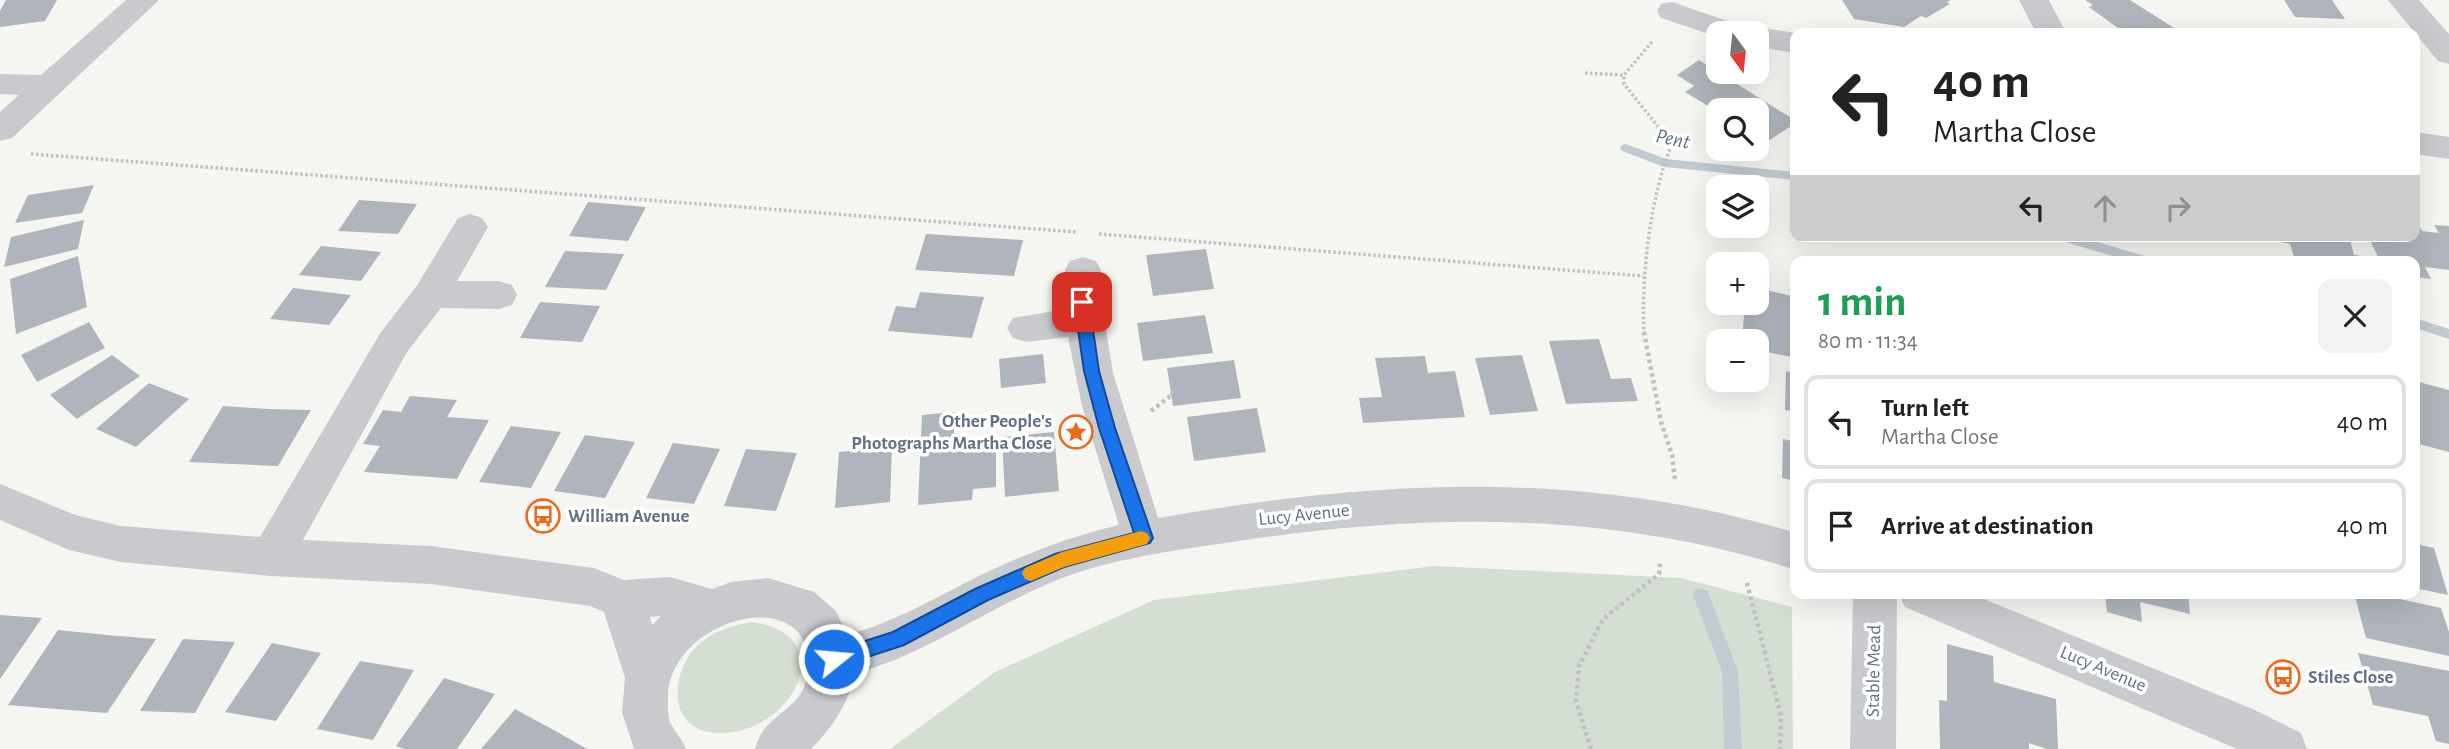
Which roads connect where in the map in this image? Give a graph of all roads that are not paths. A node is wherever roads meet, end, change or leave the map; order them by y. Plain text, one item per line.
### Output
1 (144, 0) edge
2 (2034, 0) edge
3 (2403, 0) edge
4 (1672, 11) road end
5 (1706, 22) edge
6 (2048, 28) edge
7 (1769, 39) edge
8 (1790, 42) edge
9 (2449, 54) edge
10 (0, 84) edge
11 (46, 86) junction
12 (10, 141) edge
13 (2420, 143) edge
14 (2449, 148) edge
15 (470, 227) dead end
16 (1083, 270) dead end
17 (431, 294) junction
18 (499, 295) dead end
19 (1083, 321) junction
20 (1026, 328) dead end
21 (0, 501) edge
22 (1144, 538) junction
23 (1790, 550) edge
24 (271, 556) junction
25 (622, 599) junction
26 (1875, 599) edge
27 (1944, 599) edge
28 (709, 607) junction
29 (834, 659) junction
30 (647, 677) junction
31 (2238, 737) edge
32 (654, 746) edge
33 (778, 749) edge
34 (1873, 749) edge
35 (2284, 749) edge

1 - 11 street
2 - 6 street
3 - 9 street
4 - 5 street
7 - 8 street
10 - 11 street
11 - 12 street
13 - 14 street
15 - 17 street
16 - 19 street
17 - 18 street
17 - 24 street
19 - 20 street
19 - 22 street
21 - 24 street
22 - 23 street, Lucy Avenue
22 - 29 street, Lucy Avenue
24 - 25 street
25 - 28 street
25 - 30 street
26 - 34 street, Stable Mead
27 - 31 street, Lucy Avenue
28 - 29 street
28 - 30 street
29 - 33 street
30 - 32 street
31 - 35 street, Lucy Avenue

